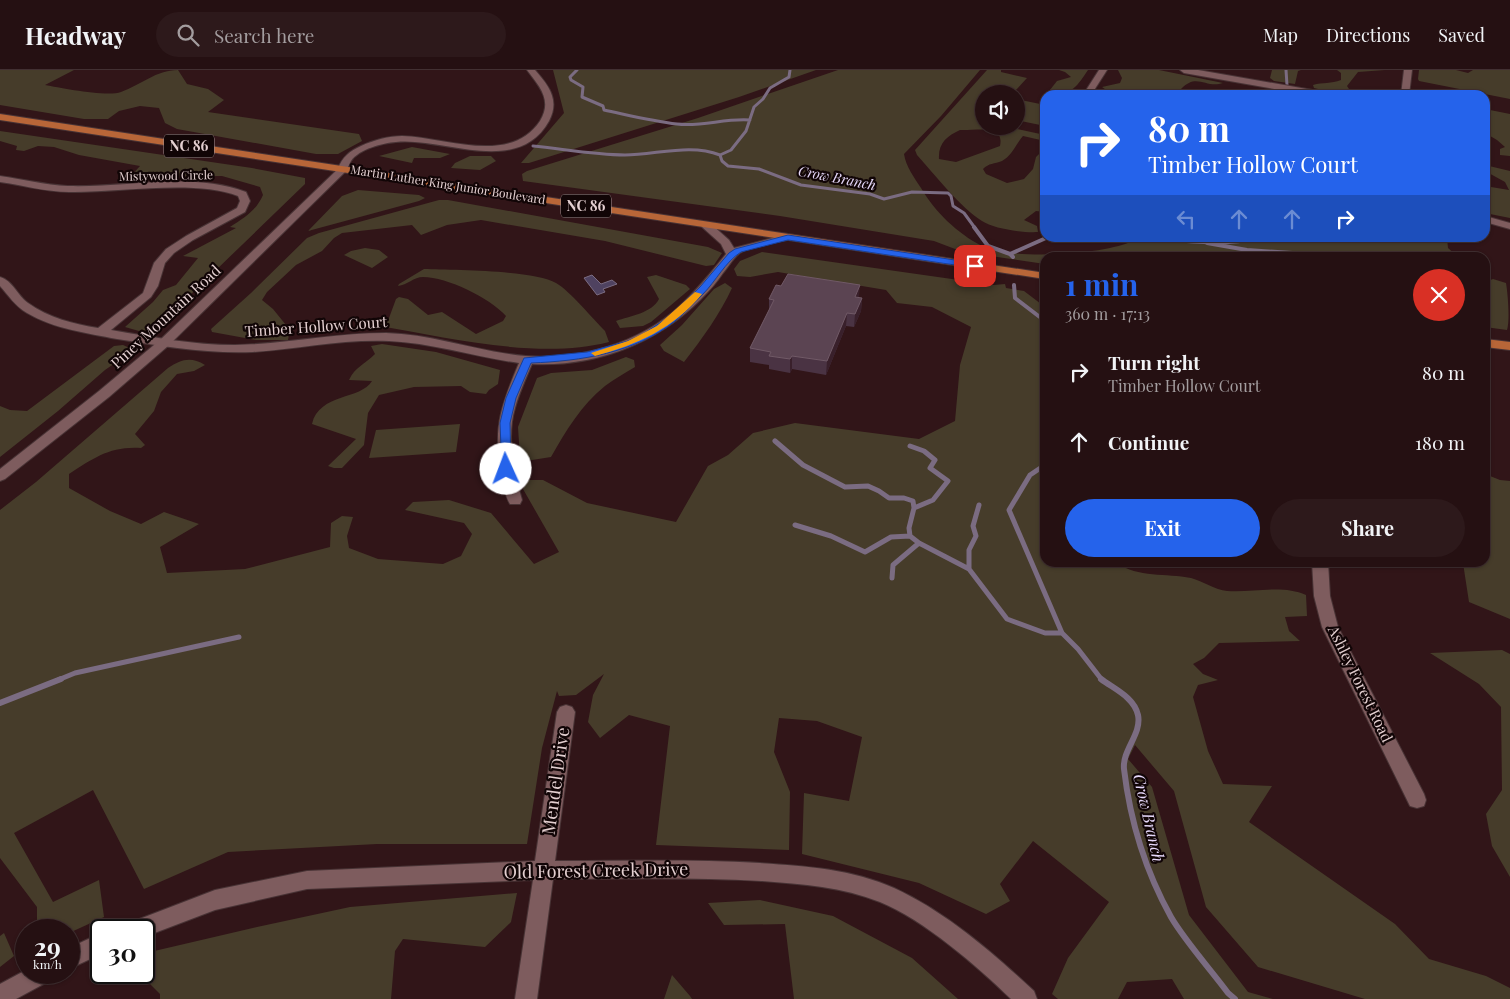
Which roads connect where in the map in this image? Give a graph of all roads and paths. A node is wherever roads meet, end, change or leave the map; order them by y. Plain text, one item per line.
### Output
1 (530, 70) edge
2 (1103, 70) edge
3 (1184, 70) edge
4 (1408, 70) edge
5 (1090, 90) edge
6 (1296, 90) edge
7 (1406, 90) edge
8 (0, 117) edge
9 (343, 169) junction
10 (0, 179) edge
11 (1490, 220) edge
12 (706, 225) junction
13 (1510, 226) edge
14 (788, 237) junction
15 (732, 254) junction
16 (1040, 275) edge
17 (0, 280) edge
18 (102, 332) junction
19 (164, 343) junction
20 (1490, 344) edge
21 (1510, 346) edge
22 (527, 360) junction
23 (0, 476) edge
24 (515, 500) dead end
25 (1320, 567) edge
26 (566, 712) dead end
27 (1417, 800) dead end
28 (543, 870) junction
29 (155, 923) edge
30 (22, 984) edge
31 (0, 996) edge
32 (526, 999) edge
33 (1026, 999) edge

1 - 9 street, Piney Mountain Road
2 - 5 street
3 - 6 street
4 - 7 street
8 - 9 main road, Martin Luther King Junior Boulevard / NC 86
9 - 12 main road, Martin Luther King Junior Boulevard / NC 86
9 - 19 street, Piney Mountain Road
10 - 18 street, Mistywood Circle
11 - 13 street
12 - 14 main road, Martin Luther King Junior Boulevard / NC 86
12 - 15 street
14 - 15 street
14 - 16 main road, Martin Luther King Junior Boulevard / NC 86
15 - 22 street, Timber Hollow Court
17 - 18 street, Timber Hollow Court
18 - 19 street, Timber Hollow Court
19 - 22 street, Timber Hollow Court
19 - 23 street, Piney Mountain Road
20 - 21 main road
22 - 24 street
25 - 27 street, Ashley Forest Road
26 - 28 street, Mendel Drive
28 - 29 street, Old Forest Creek Drive
28 - 32 street, Mendel Drive
28 - 33 street, Old Forest Creek Drive
30 - 31 street

